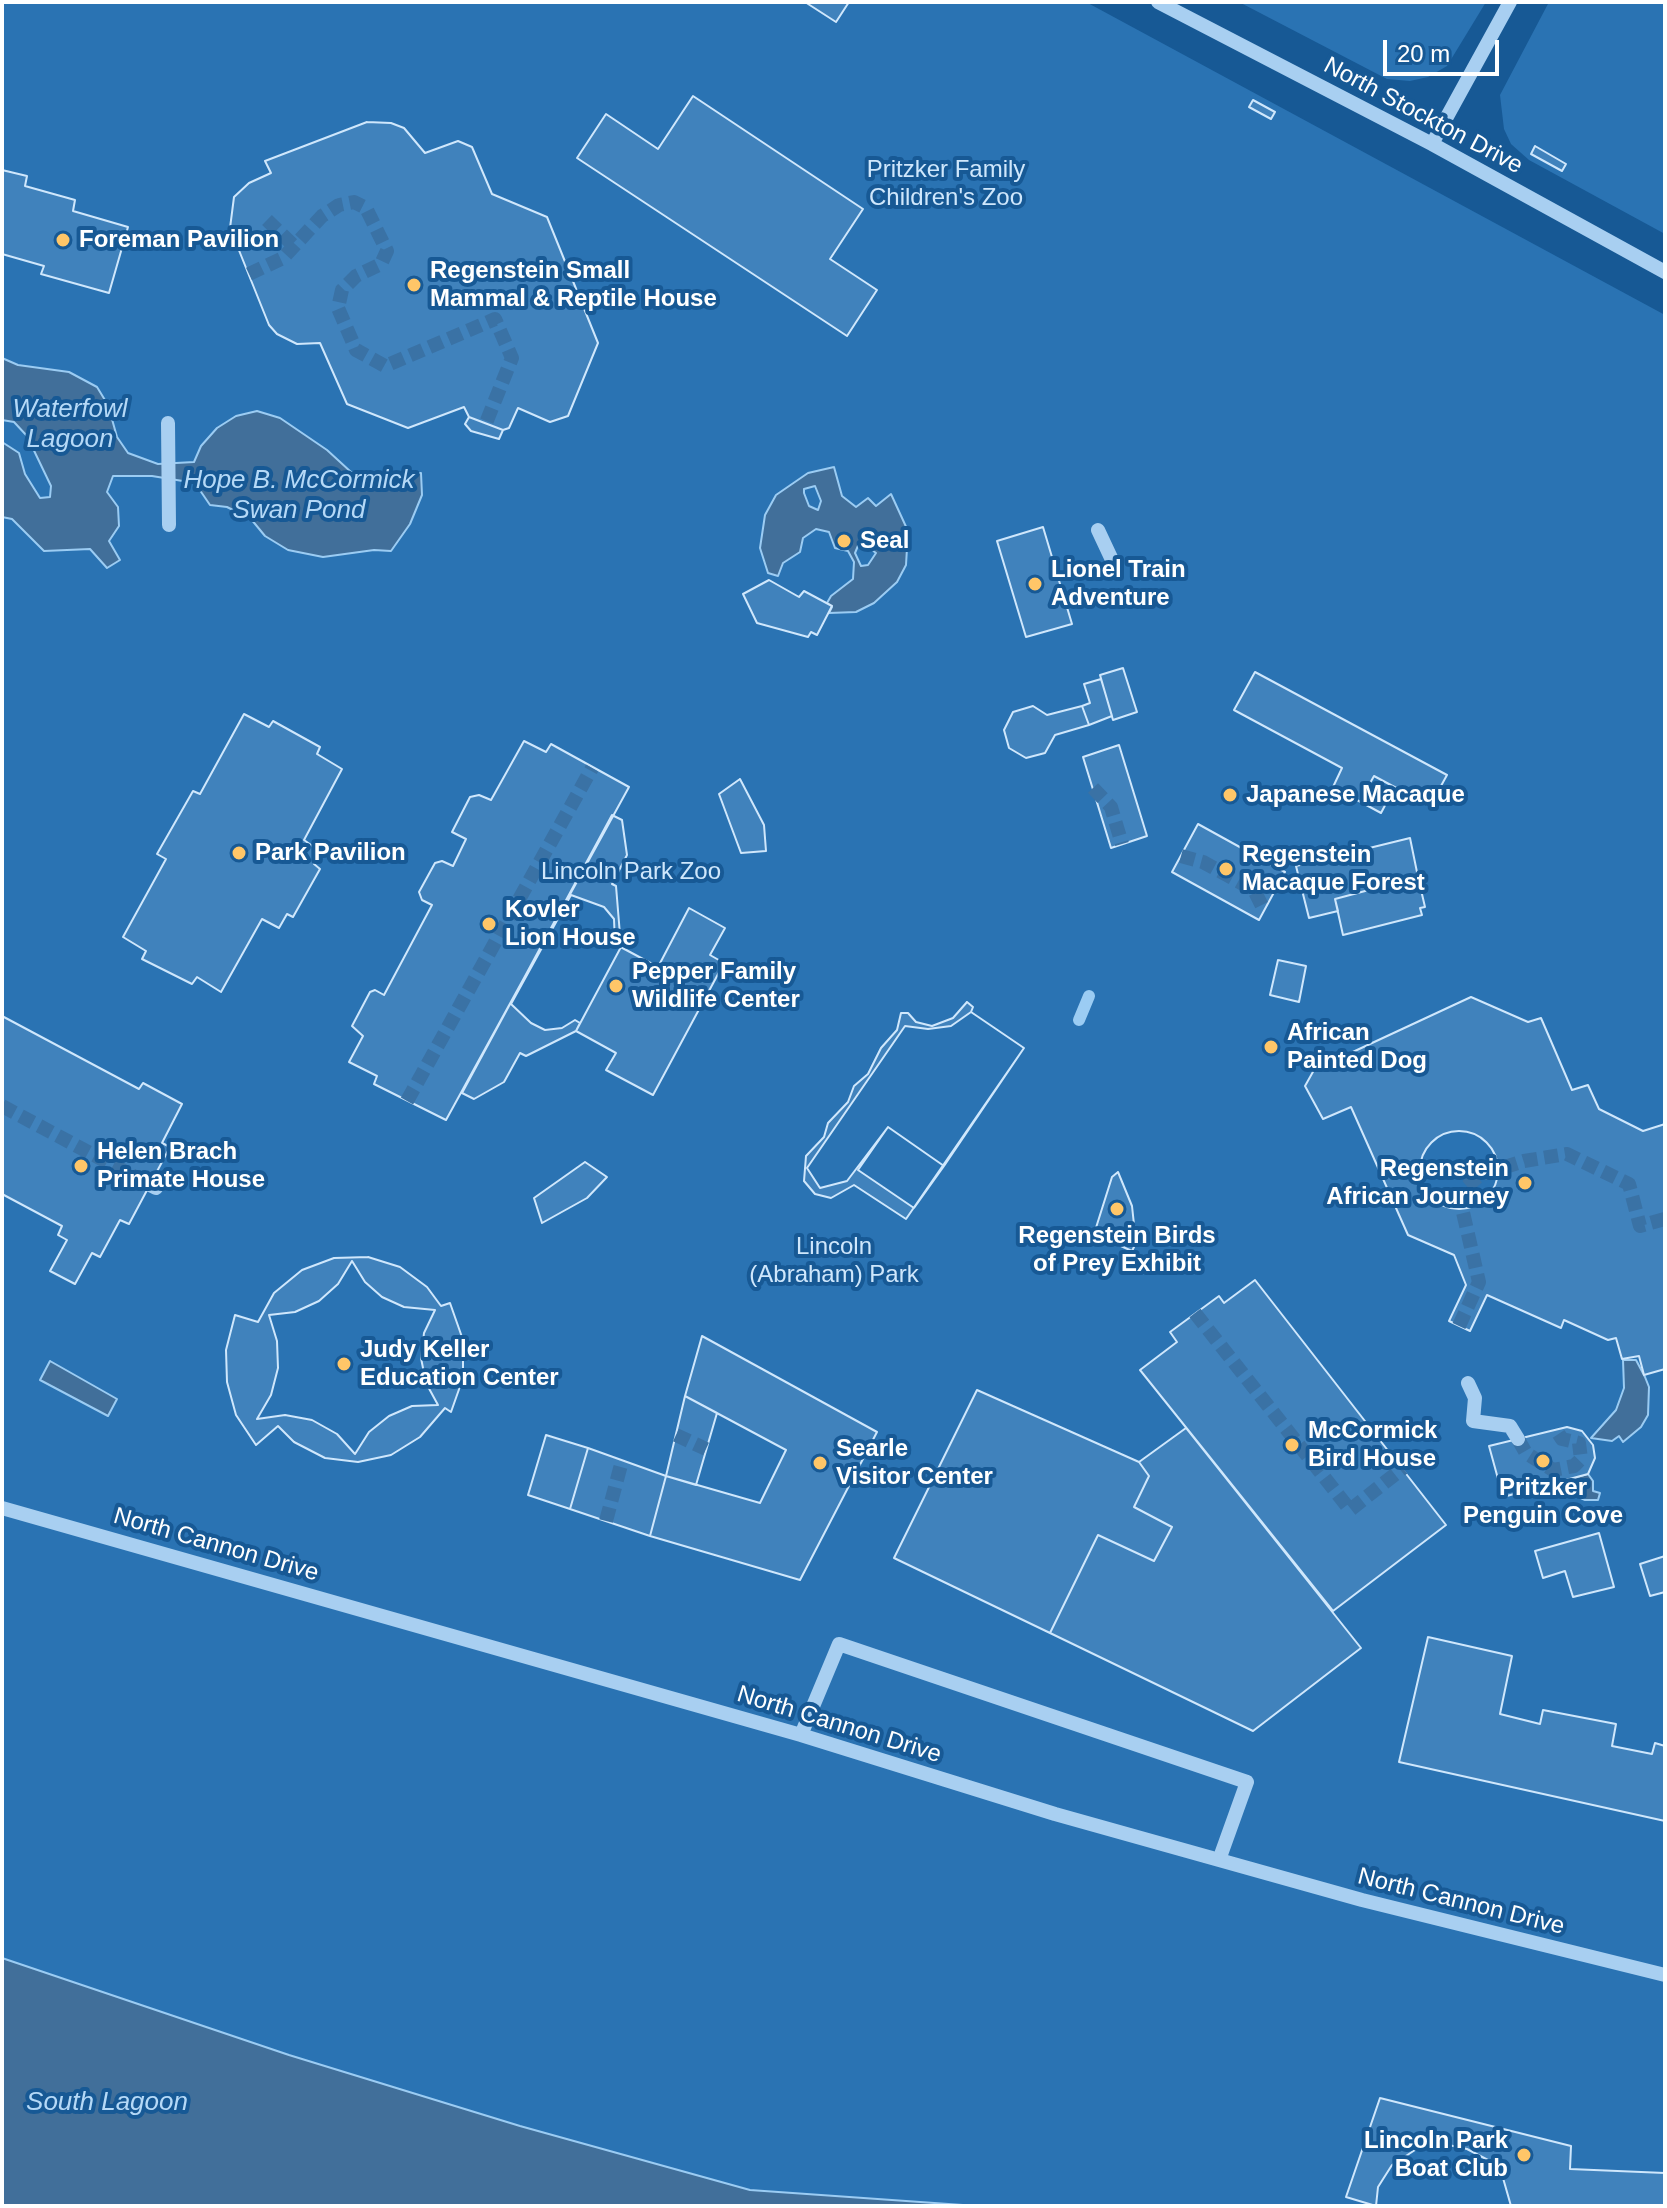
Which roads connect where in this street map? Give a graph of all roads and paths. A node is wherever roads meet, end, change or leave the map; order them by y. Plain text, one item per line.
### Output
1 (1158, 2) edge
2 (1510, 2) edge
3 (1432, 144) junction
4 (1665, 272) edge
5 (168, 423) dead end
6 (169, 525) dead end
7 (1098, 530) dead end
8 (1113, 562) dead end
9 (1468, 1383) dead end
10 (1518, 1439) tunnel mouth
11 (2, 1508) edge
12 (801, 1735) junction
13 (1219, 1860) junction
14 (1665, 1975) edge

1 - 3 street, North Stockton Drive
2 - 3 street
3 - 4 street, North Stockton Drive
5 - 6 street
7 - 8 street
9 - 10 street
11 - 12 street, North Cannon Drive
12 - 13 street, North Cannon Drive
12 - 13 street
13 - 14 street, North Cannon Drive

